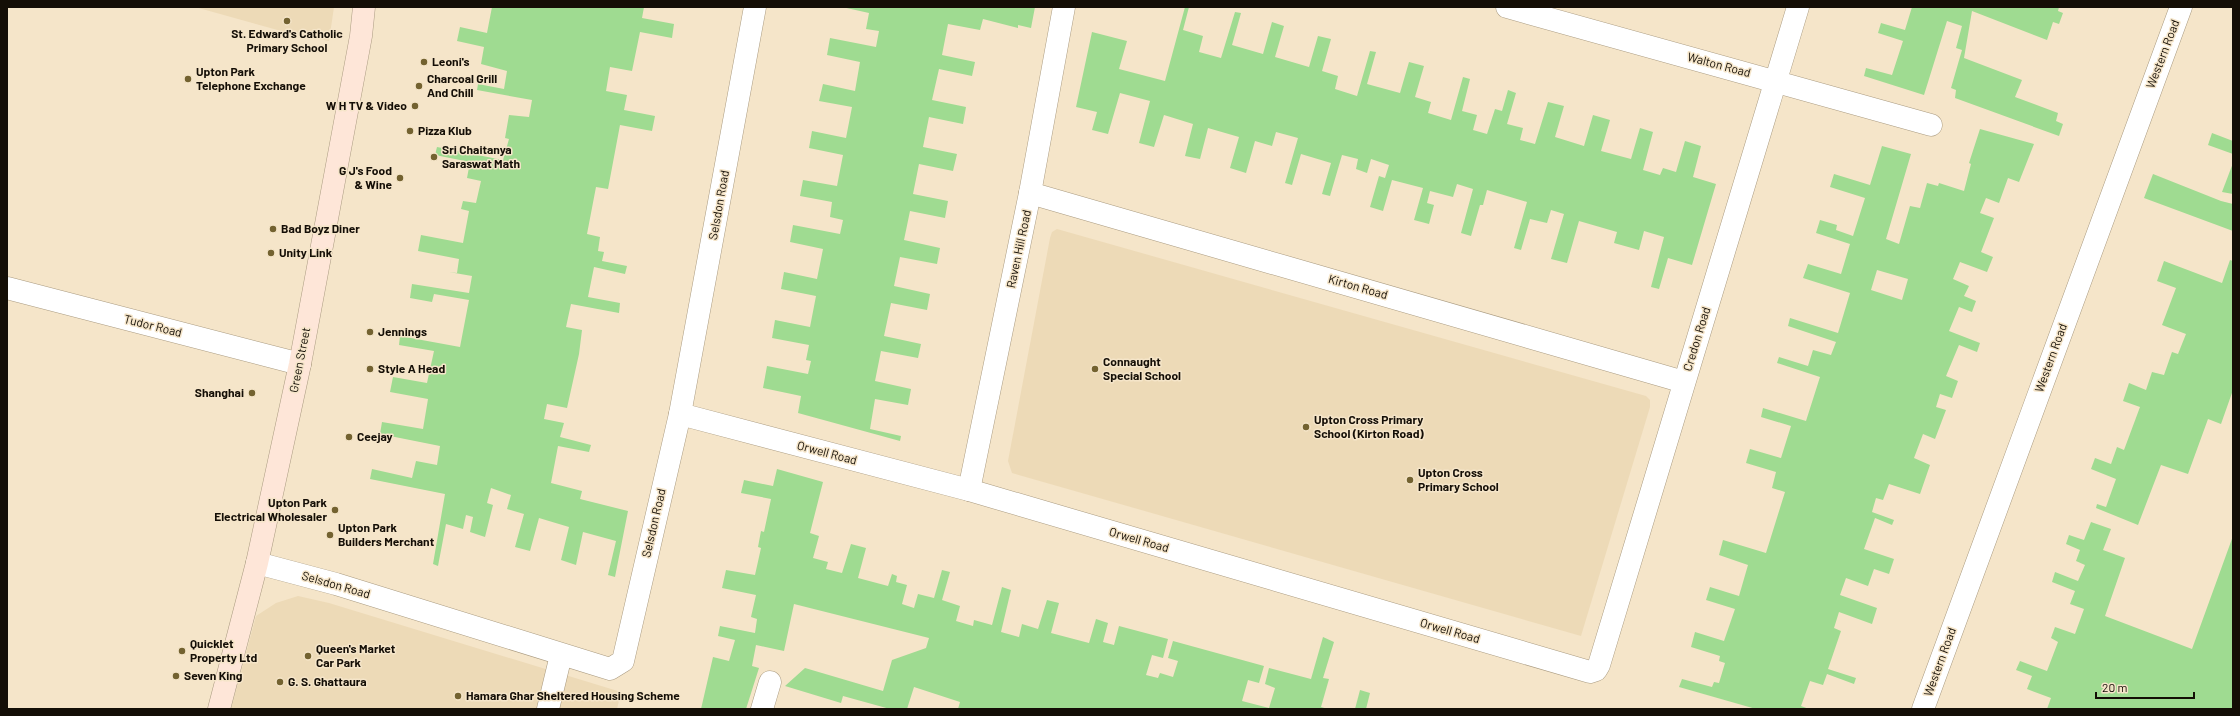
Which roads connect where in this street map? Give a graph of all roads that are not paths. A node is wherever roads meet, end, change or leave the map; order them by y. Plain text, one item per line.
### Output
1 (364, 7) edge
2 (755, 7) edge
3 (1064, 7) edge
4 (1507, 7) edge
5 (1798, 7) edge
6 (2181, 7) edge
7 (1775, 81) junction
8 (1931, 125) dead end
9 (1030, 193) junction
10 (7, 288) edge
11 (300, 364) junction
12 (1684, 382) junction
13 (680, 414) junction
14 (969, 490) junction
15 (257, 563) junction
16 (561, 655) junction
17 (1596, 670) joint
18 (770, 682) dead end
19 (219, 709) edge
20 (548, 709) edge
21 (762, 709) edge
22 (1923, 709) edge

1 - 11 main road, Green Street
2 - 13 street, Selsdon Road
3 - 9 street, Raven Hill Road
4 - 7 street, Walton Road
5 - 7 street, Credon Road
6 - 22 street, Western Road
7 - 8 street, Walton Road
7 - 12 street, Credon Road
9 - 12 street, Kirton Road
9 - 14 street, Raven Hill Road
10 - 11 street, Tudor Road
11 - 15 main road, Green Street
12 - 17 street, Credon Road
13 - 14 street, Orwell Road
13 - 16 street, Selsdon Road
14 - 17 street, Orwell Road
15 - 16 street, Selsdon Road
15 - 19 main road, Green Street
16 - 20 street
18 - 21 street

